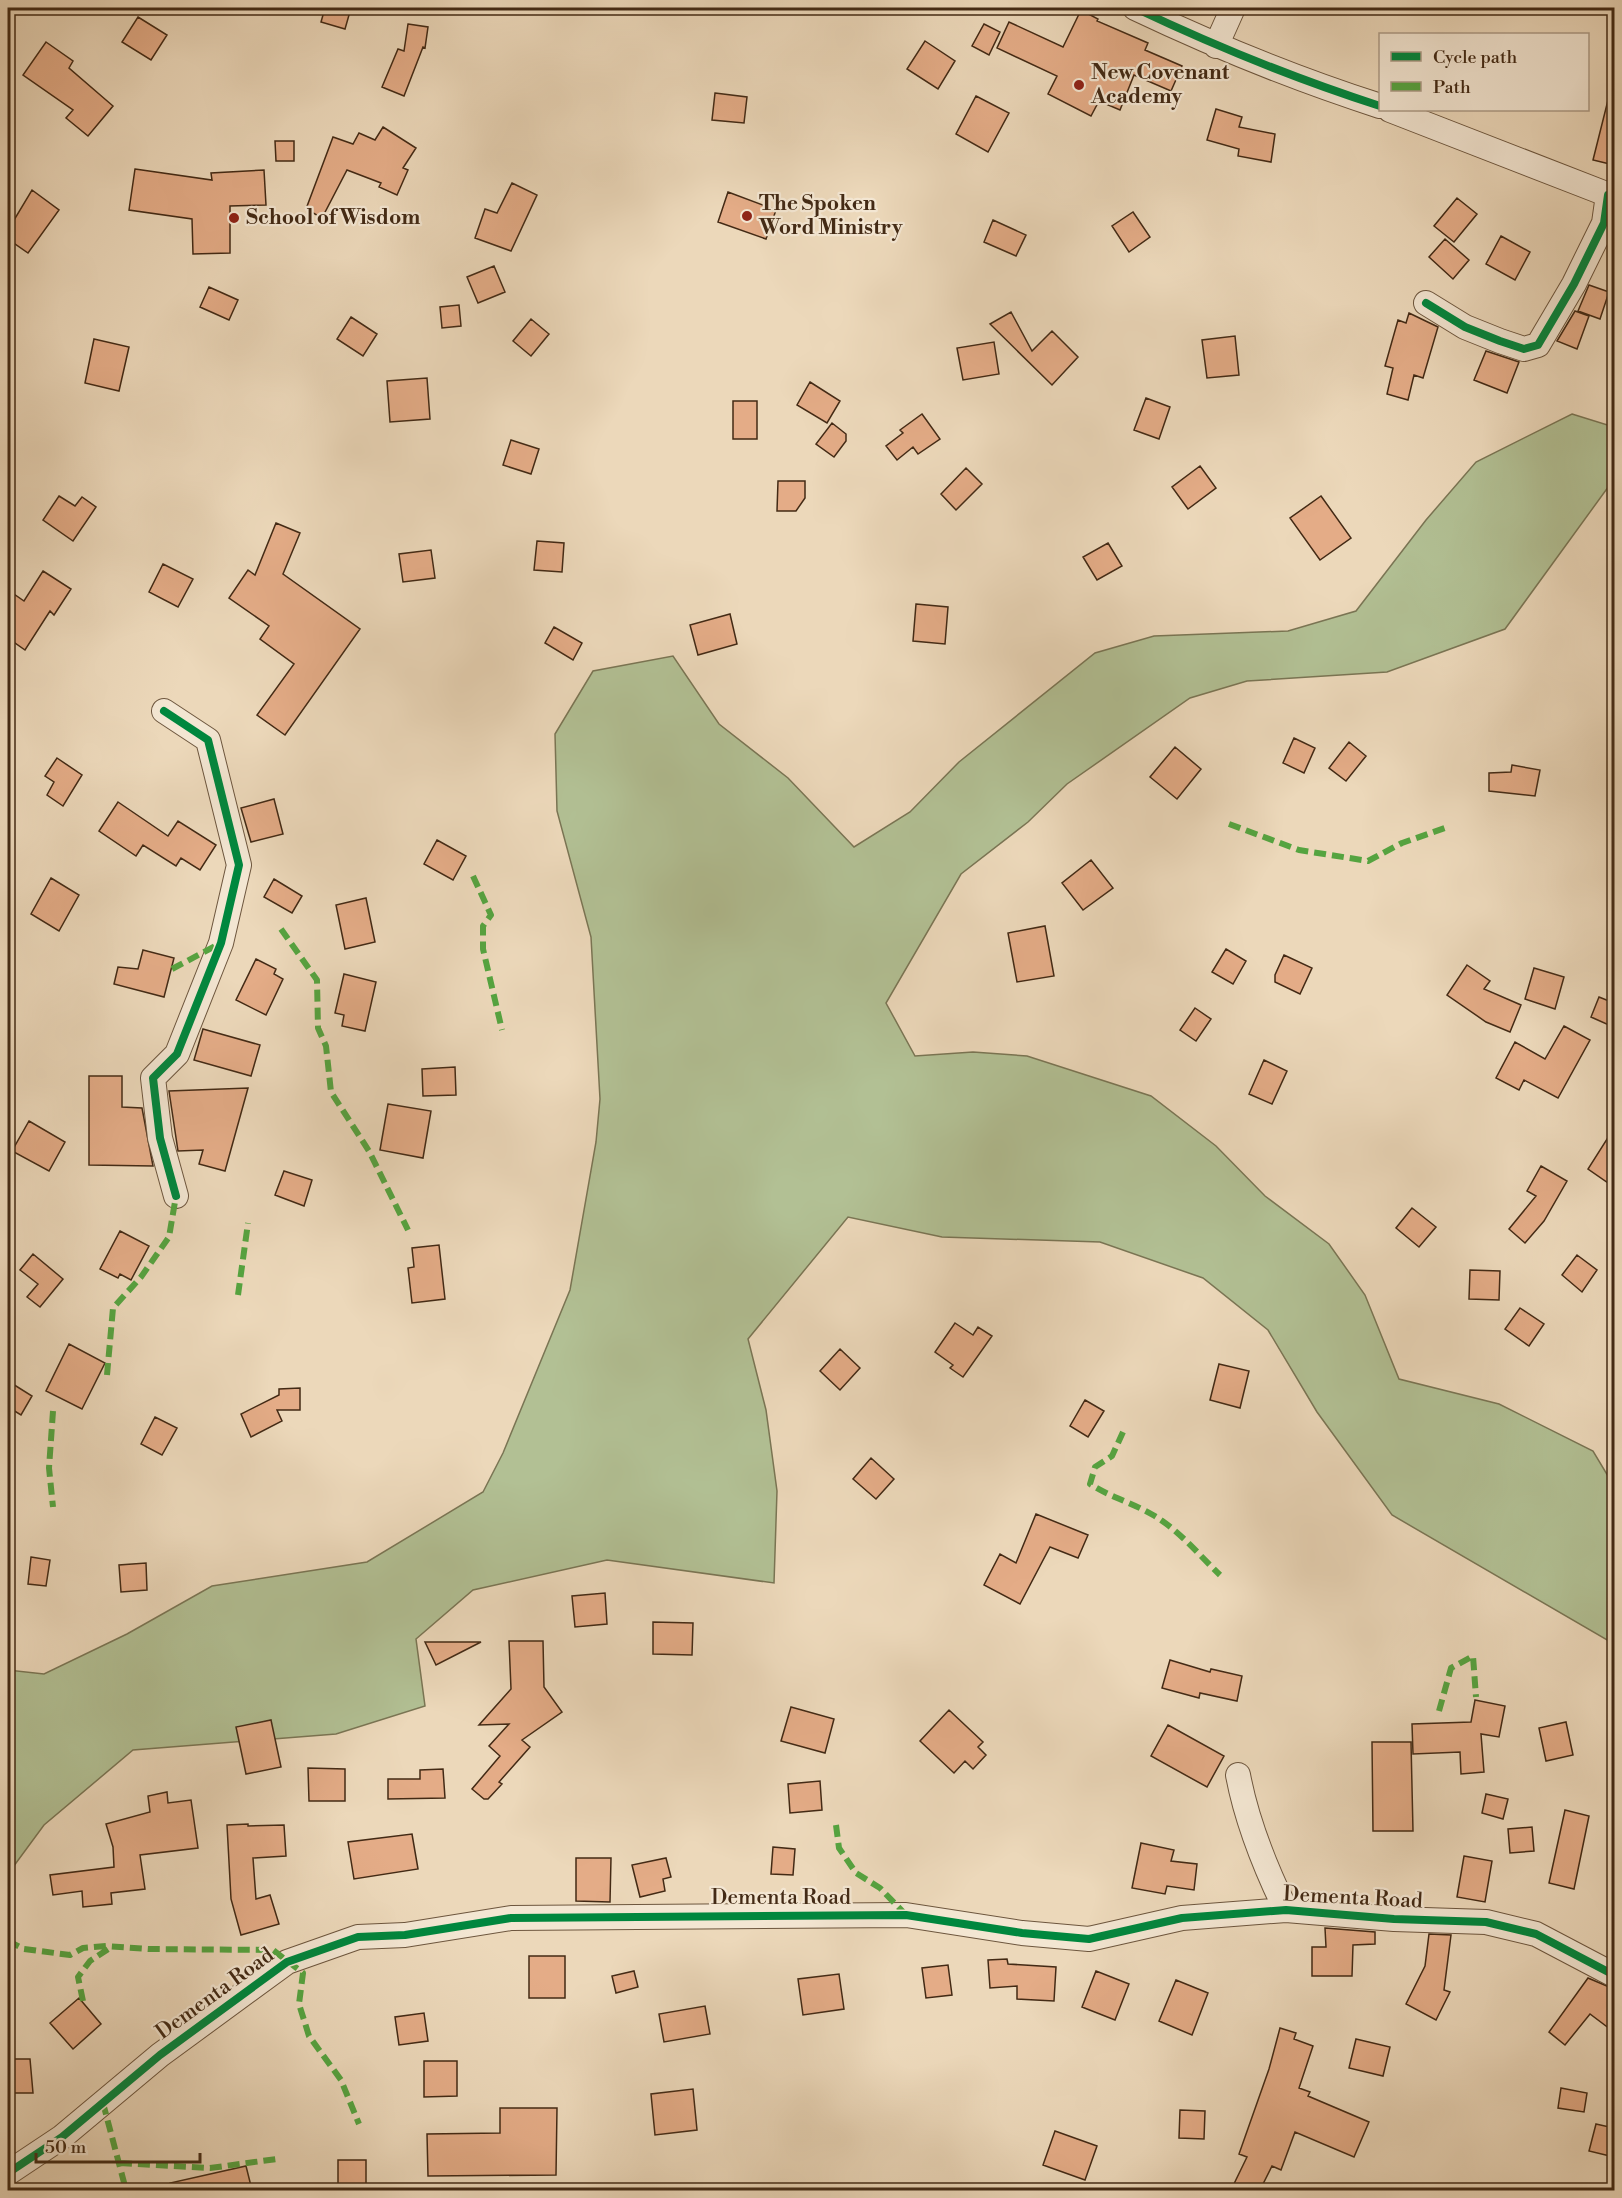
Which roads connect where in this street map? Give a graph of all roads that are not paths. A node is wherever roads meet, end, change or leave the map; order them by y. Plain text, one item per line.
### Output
1 (1135, 8) edge
2 (1233, 8) edge
3 (1216, 46) junction
4 (1379, 106) edge
5 (1393, 111) edge
6 (1611, 196) edge
7 (1426, 303) dead end
8 (164, 711) dead end
9 (176, 1196) dead end
10 (1238, 1775) dead end
11 (1286, 1910) junction
12 (1614, 1975) edge
13 (8, 2173) edge

1 - 3 street
2 - 3 street
3 - 4 street
5 - 6 street
6 - 7 street
8 - 9 street
10 - 11 street
11 - 12 street, Dementa Road
11 - 13 street, Dementa Road

